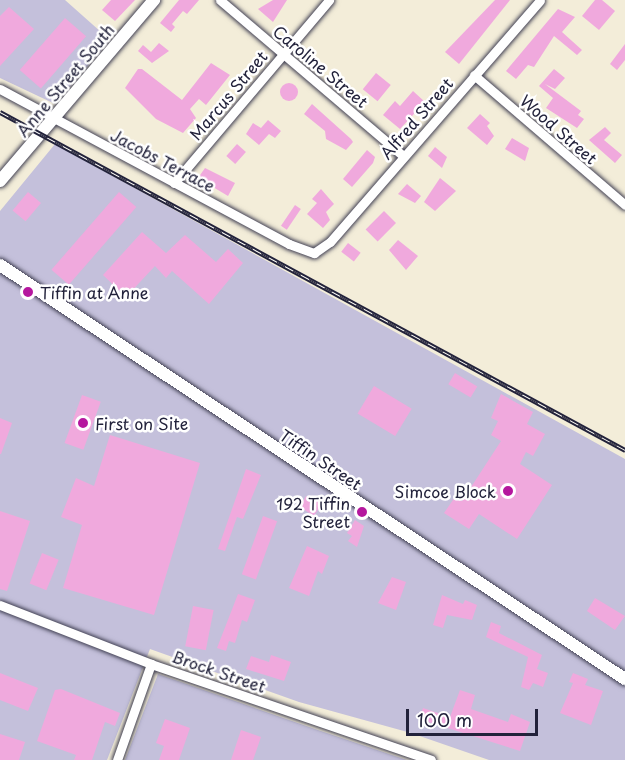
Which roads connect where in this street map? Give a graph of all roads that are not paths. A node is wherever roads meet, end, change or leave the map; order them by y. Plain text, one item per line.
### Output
1 (154, 0) edge
2 (220, 0) edge
3 (329, 0) edge
4 (540, 0) edge
5 (284, 54) junction
6 (474, 75) junction
7 (0, 89) edge
8 (54, 120) junction
9 (403, 156) junction
10 (0, 181) edge
11 (174, 183) junction
12 (625, 205) edge
13 (314, 253) joint
14 (0, 265) edge
15 (0, 605) edge
16 (151, 664) junction
17 (625, 679) edge
18 (117, 760) edge
19 (430, 760) edge

1 - 8 street, Anne Street South
2 - 5 street, Caroline Street
3 - 5 street, Marcus Street
4 - 6 street, Alfred Street
5 - 9 street, Caroline Street
5 - 11 street, Marcus Street
6 - 9 street, Alfred Street
6 - 12 street, Wood Street
7 - 8 street, Jacobs Terrace
8 - 10 street, Anne Street South
8 - 11 street, Jacobs Terrace
9 - 13 street, Alfred Street
11 - 13 street, Jacobs Terrace
14 - 17 street, Tiffin Street
15 - 16 street, Brock Street
16 - 18 street
16 - 19 street, Brock Street

